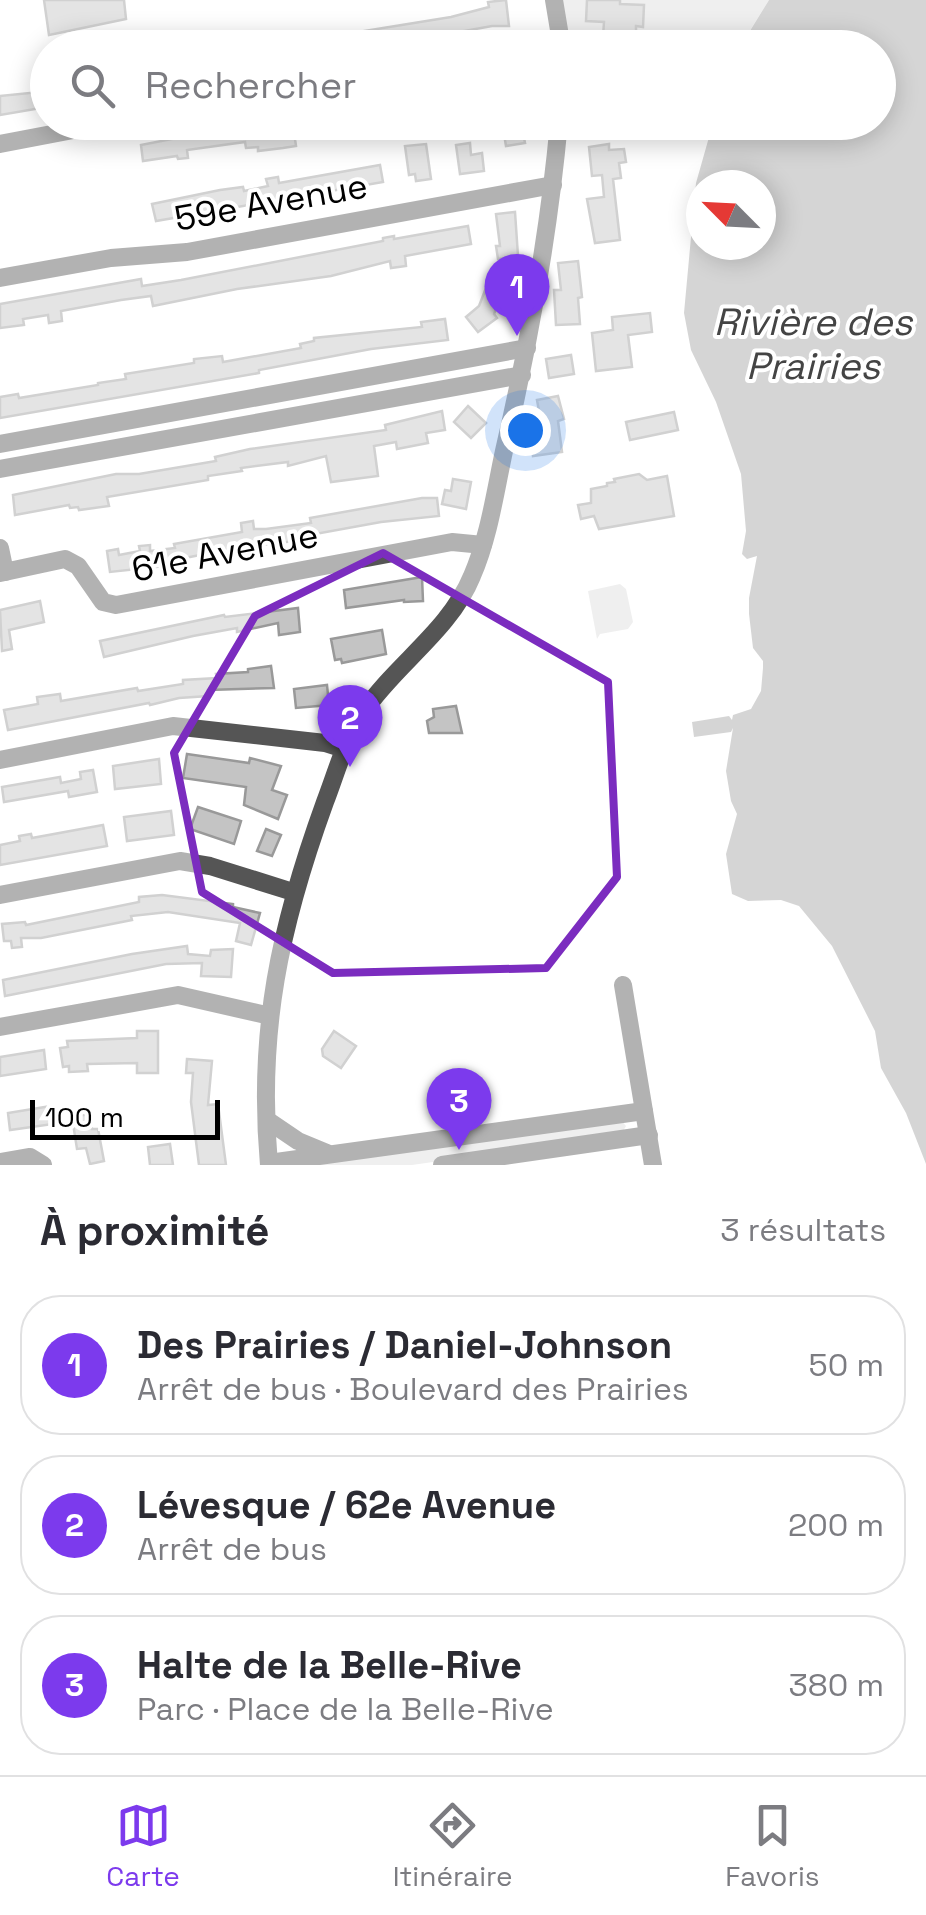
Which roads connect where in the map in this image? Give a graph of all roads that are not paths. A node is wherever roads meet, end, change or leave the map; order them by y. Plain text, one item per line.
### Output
1 (554, 0) edge
2 (559, 30) edge
3 (30, 138) edge
4 (557, 140) edge
5 (0, 144) edge
6 (553, 185) junction
7 (0, 278) edge
8 (527, 348) junction
9 (522, 376) junction
10 (297, 390) junction
11 (299, 415) junction
12 (126, 421) junction
13 (0, 444) edge
14 (130, 446) junction
15 (0, 469) edge
16 (483, 545) junction
17 (0, 548) edge
18 (2, 572) edge
19 (344, 748) junction
20 (0, 760) edge
21 (294, 892) junction
22 (0, 896) edge
23 (624, 985) dead end
24 (270, 1016) junction
25 (0, 1027) edge
26 (644, 1111) junction
27 (267, 1120) junction
28 (648, 1135) junction
29 (332, 1155) junction
30 (0, 1162) edge
31 (269, 1164) edge
32 (43, 1165) edge
33 (442, 1165) edge
34 (653, 1165) edge

1 - 2 street
3 - 5 street
4 - 6 street
6 - 7 street, 59e Avenue
6 - 8 street
8 - 9 street
8 - 10 street
9 - 11 street
9 - 16 street
10 - 11 street
10 - 12 street
11 - 14 street
12 - 13 street
12 - 14 street
14 - 15 street
16 - 18 street, 61e Avenue
16 - 19 street
17 - 18 street
19 - 20 street
19 - 21 street
21 - 22 street
21 - 24 street
23 - 26 street
24 - 25 street
24 - 27 street
26 - 28 street
26 - 29 street
27 - 29 street
27 - 31 street
28 - 33 street
28 - 34 street
29 - 31 street
30 - 32 street

